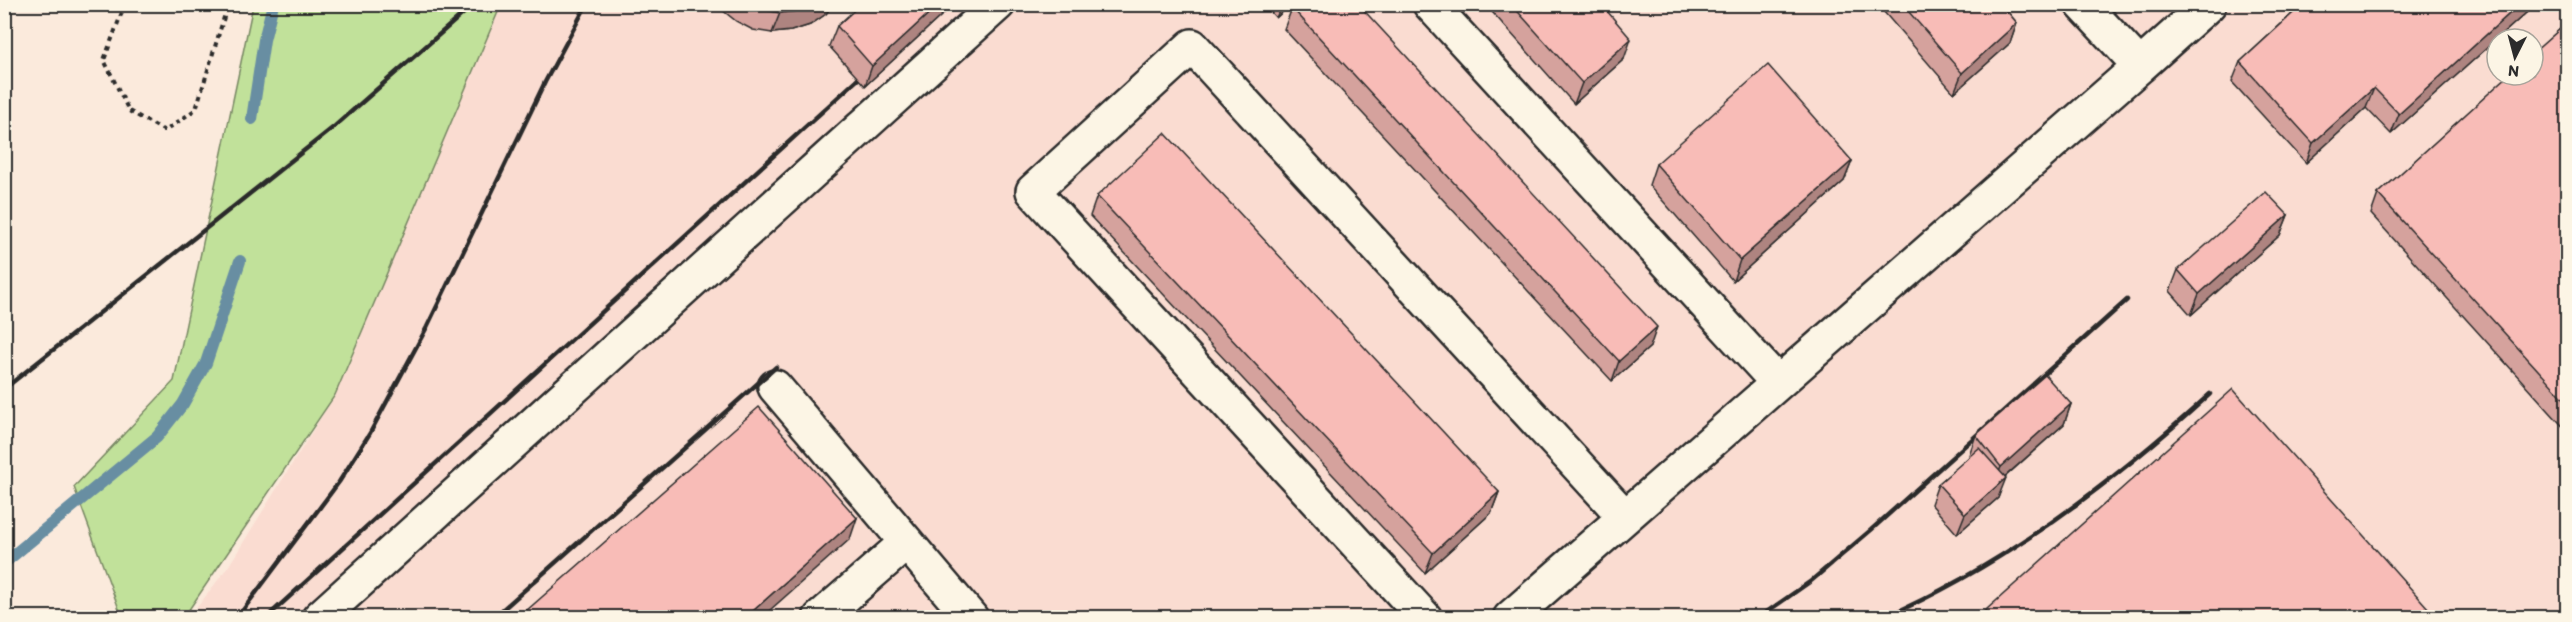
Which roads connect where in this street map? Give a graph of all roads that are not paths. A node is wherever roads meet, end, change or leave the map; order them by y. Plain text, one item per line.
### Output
1 (998, 4) edge
2 (1430, 4) edge
3 (2082, 4) edge
4 (2209, 4) edge
5 (2140, 66) junction
6 (1778, 383) junction
7 (775, 387) dead end
8 (1625, 517) junction
9 (906, 543) junction
10 (1515, 616) edge
11 (320, 618) edge
12 (820, 618) edge
13 (971, 618) edge
14 (1425, 618) edge

1 - 11 lane
2 - 6 lane
3 - 5 lane
4 - 5 lane
5 - 6 lane
6 - 8 lane
7 - 9 lane
8 - 10 lane
8 - 14 lane
9 - 12 lane
9 - 13 lane

